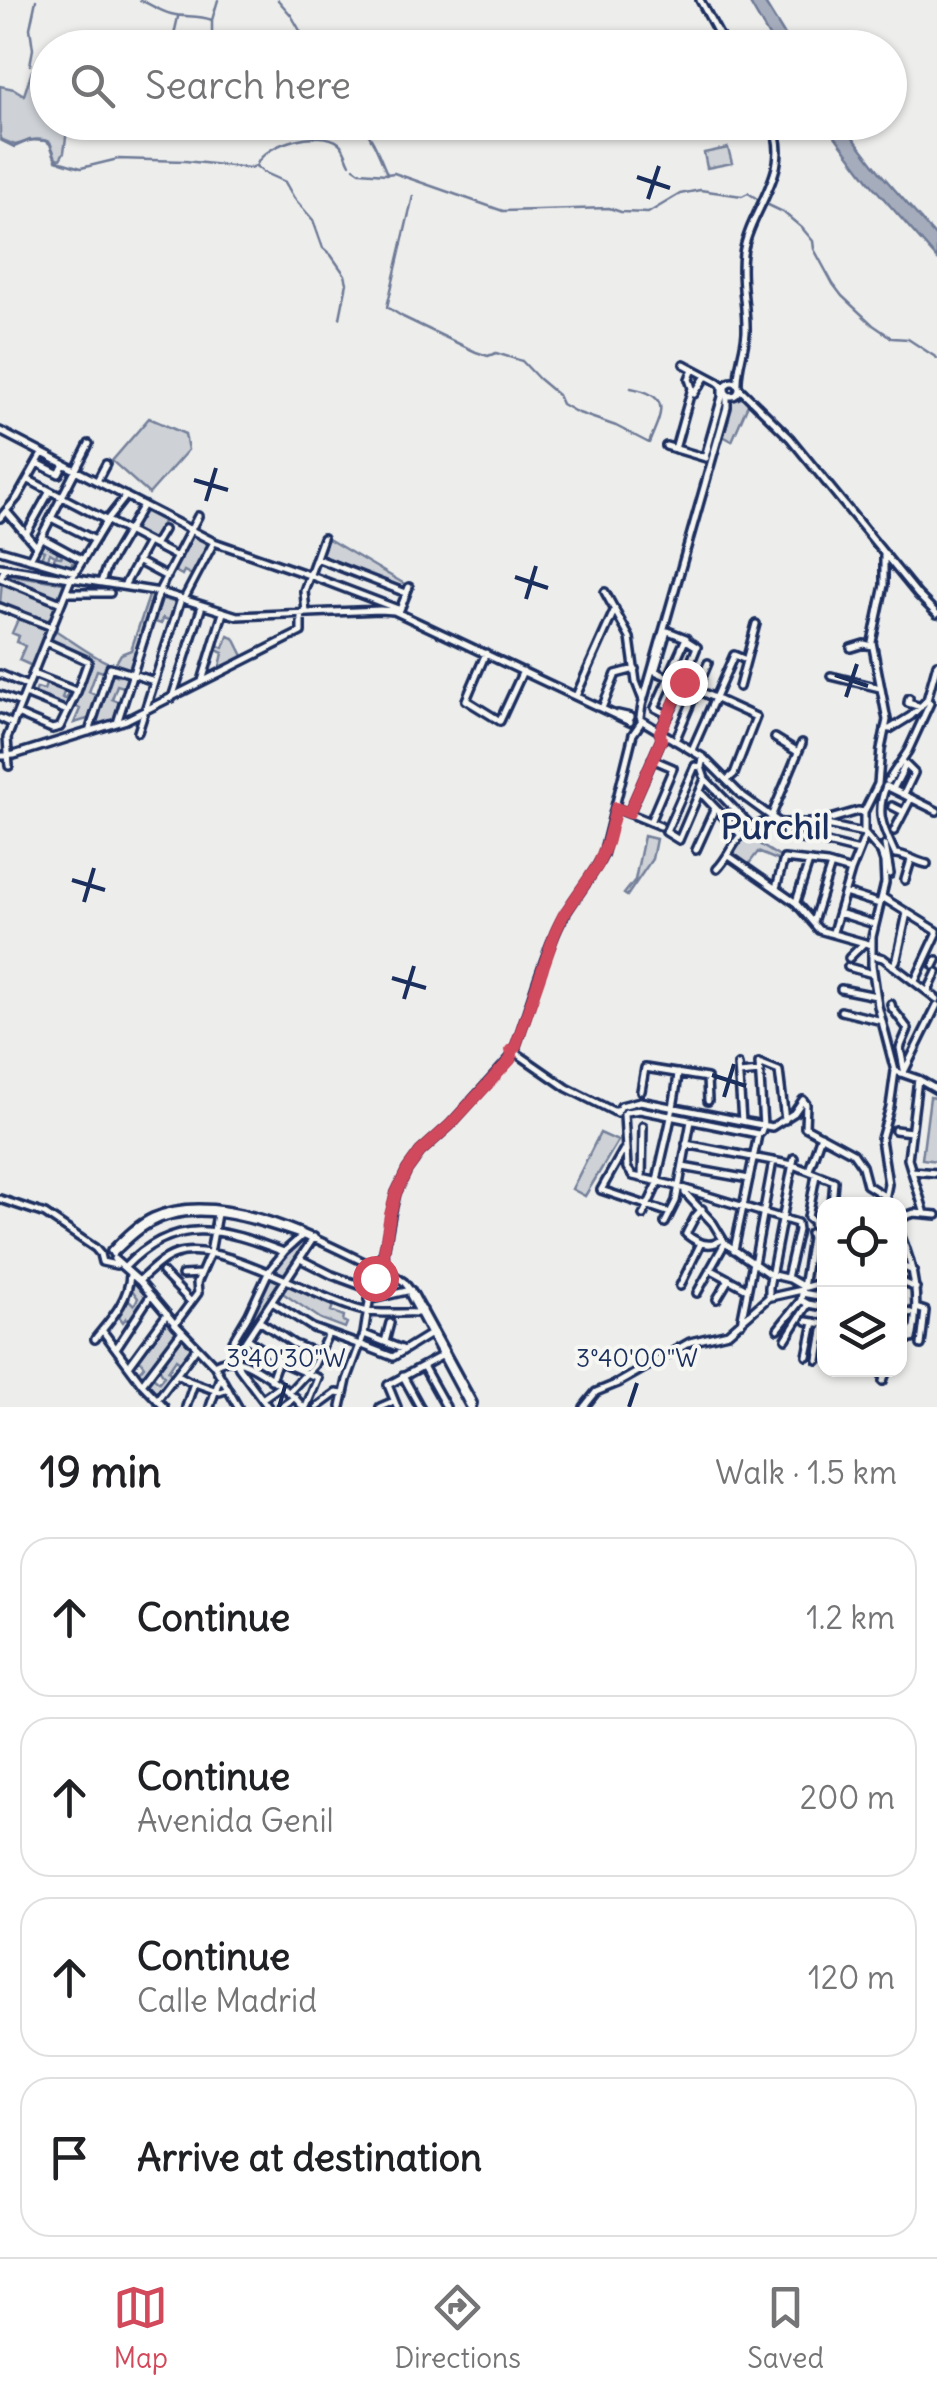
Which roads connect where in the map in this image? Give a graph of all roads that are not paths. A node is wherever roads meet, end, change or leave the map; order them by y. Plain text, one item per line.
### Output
1 (700, 0) edge
2 (716, 30) edge
3 (777, 140) edge
4 (684, 364) dead end
5 (693, 369) junction
6 (706, 376) junction
7 (730, 388) junction
8 (6, 422) dead end
9 (0, 432) edge
10 (89, 444) dead end
11 (666, 446) dead end
12 (676, 449) junction
13 (42, 453) junction
14 (37, 463) junction
15 (64, 464) junction
16 (106, 464) dead end
17 (76, 470) junction
18 (29, 480) junction
19 (97, 482) junction
20 (50, 490) junction
21 (126, 496) junction
22 (62, 497) junction
23 (143, 505) junction
24 (6, 511) junction
25 (198, 516) dead end
26 (0, 518) edge
27 (51, 518) junction
28 (107, 520) junction
29 (162, 530) dead end
30 (191, 530) junction
31 (127, 531) junction
32 (26, 534) junction
33 (40, 537) junction
34 (323, 538) dead end
35 (95, 540) junction
36 (214, 542) junction
37 (151, 543) junction
38 (36, 546) junction
39 (0, 550) edge
40 (884, 554) junction
41 (178, 557) junction
42 (316, 558) junction
43 (30, 559) junction
44 (84, 560) junction
45 (137, 562) junction
46 (3, 568) edge
47 (310, 575) junction
48 (75, 576) junction
49 (167, 577) junction
50 (0, 578) edge
51 (101, 583) junction
52 (124, 586) junction
53 (68, 591) junction
54 (160, 592) junction
55 (605, 592) dead end
56 (110, 594) dead end
57 (182, 599) junction
58 (0, 606) edge
59 (202, 606) junction
60 (60, 607) junction
61 (380, 607) junction
62 (615, 609) junction
63 (396, 610) junction
64 (224, 612) junction
65 (303, 614) junction
66 (937, 614) edge
67 (756, 624) dead end
68 (52, 627) junction
69 (665, 631) junction
70 (686, 639) junction
71 (663, 640) junction
72 (46, 642) junction
73 (872, 646) junction
74 (851, 648) dead end
75 (486, 653) junction
76 (746, 660) junction
77 (708, 662) dead end
78 (937, 664) edge
79 (635, 669) junction
80 (523, 671) junction
81 (0, 674) edge
82 (33, 674) junction
83 (133, 674) junction
84 (831, 676) dead end
85 (670, 678) junction
86 (154, 681) junction
87 (636, 682) junction
88 (648, 683) junction
89 (201, 684) junction
90 (683, 684) junction
91 (28, 686) junction
92 (738, 687) dead end
93 (880, 688) junction
94 (697, 690) junction
95 (77, 692) junction
96 (25, 694) junction
97 (0, 695) edge
98 (576, 696) junction
99 (172, 698) junction
100 (715, 698) junction
101 (909, 698) dead end
102 (927, 700) junction
103 (21, 703) junction
104 (642, 703) junction
105 (602, 708) junction
106 (921, 708) junction
107 (67, 711) junction
108 (144, 712) junction
109 (17, 714) junction
110 (668, 716) junction
111 (0, 718) edge
112 (636, 721) junction
113 (117, 723) junction
114 (13, 724) junction
115 (886, 728) junction
116 (88, 732) junction
117 (138, 732) dead end
118 (662, 736) junction
119 (775, 738) dead end
120 (676, 741) junction
121 (4, 742) edge
122 (802, 743) dead end
123 (692, 750) junction
124 (798, 752) junction
125 (8, 755) junction
126 (0, 756) edge
127 (704, 758) junction
128 (652, 759) junction
129 (904, 760) junction
130 (9, 766) dead end
131 (701, 767) junction
132 (704, 779) junction
133 (727, 780) junction
134 (886, 785) junction
135 (700, 792) junction
136 (904, 794) junction
137 (911, 798) junction
138 (892, 806) dead end
139 (616, 808) junction
140 (715, 808) junction
141 (937, 811) edge
142 (864, 812) junction
143 (904, 812) junction
144 (629, 813) junction
145 (770, 820) junction
146 (650, 822) junction
147 (786, 823) junction
148 (822, 823) junction
149 (752, 827) junction
150 (663, 829) junction
151 (894, 831) dead end
152 (864, 834) junction
153 (741, 835) junction
154 (888, 844) junction
155 (876, 847) junction
156 (696, 850) dead end
157 (859, 850) junction
158 (729, 856) junction
159 (911, 860) junction
160 (886, 861) junction
161 (809, 862) junction
162 (831, 864) junction
163 (927, 864) dead end
164 (717, 869) dead end
165 (852, 871) junction
166 (890, 874) dead end
167 (905, 880) dead end
168 (776, 888) junction
169 (845, 893) junction
170 (881, 900) junction
171 (796, 904) junction
172 (908, 912) junction
173 (839, 913) junction
174 (813, 922) junction
175 (874, 924) junction
176 (937, 933) edge
177 (832, 934) junction
178 (868, 944) junction
179 (872, 956) junction
180 (849, 958) dead end
181 (924, 960) junction
182 (893, 966) junction
183 (848, 967) dead end
184 (936, 967) edge
185 (873, 974) junction
186 (914, 982) junction
187 (842, 988) dead end
188 (927, 992) junction
189 (876, 996) junction
190 (937, 1002) edge
191 (891, 1004) dead end
192 (841, 1011) dead end
193 (882, 1021) junction
194 (908, 1029) junction
195 (923, 1034) junction
196 (515, 1052) junction
197 (738, 1065) dead end
198 (905, 1070) junction
199 (895, 1071) junction
200 (760, 1072) junction
201 (677, 1073) junction
202 (738, 1074) junction
203 (918, 1079) junction
204 (937, 1090) edge
205 (641, 1091) dead end
206 (708, 1101) dead end
207 (673, 1109) junction
208 (621, 1112) junction
209 (671, 1117) junction
210 (785, 1120) junction
211 (691, 1121) junction
212 (742, 1121) junction
213 (761, 1125) junction
214 (643, 1126) dead end
215 (895, 1130) dead end
216 (911, 1132) junction
217 (757, 1133) junction
218 (624, 1135) junction
219 (643, 1136) junction
220 (822, 1136) junction
221 (686, 1144) junction
222 (625, 1148) junction
223 (753, 1158) junction
224 (773, 1161) junction
225 (794, 1162) junction
226 (682, 1166) junction
227 (912, 1171) junction
228 (812, 1173) junction
229 (937, 1173) edge
230 (642, 1178) junction
231 (749, 1180) junction
232 (658, 1181) junction
233 (682, 1188) junction
234 (835, 1197) edge
235 (880, 1197) edge
236 (886, 1197) edge
237 (0, 1199) edge
238 (648, 1206) junction
239 (743, 1207) junction
240 (702, 1210) junction
241 (670, 1213) junction
242 (764, 1213) junction
243 (217, 1214) junction
244 (907, 1214) edge
245 (925, 1214) junction
246 (643, 1215) dead end
247 (937, 1215) edge
248 (808, 1217) junction
249 (783, 1218) junction
250 (665, 1223) dead end
251 (798, 1226) junction
252 (812, 1231) junction
253 (817, 1231) edge
254 (214, 1233) junction
255 (302, 1235) junction
256 (312, 1240) junction
257 (724, 1241) junction
258 (701, 1243) junction
259 (734, 1250) junction
260 (284, 1252) junction
261 (210, 1253) junction
262 (106, 1254) junction
263 (907, 1254) edge
264 (300, 1259) junction
265 (753, 1263) junction
266 (121, 1267) junction
267 (378, 1268) junction
268 (710, 1268) junction
269 (907, 1268) edge
270 (913, 1271) junction
271 (162, 1272) dead end
272 (130, 1274) junction
273 (201, 1274) junction
274 (267, 1274) junction
275 (182, 1275) dead end
276 (772, 1275) junction
277 (787, 1278) junction
278 (728, 1279) junction
279 (139, 1281) junction
280 (285, 1281) junction
281 (907, 1284) edge
282 (371, 1286) junction
283 (680, 1286) dead end
284 (817, 1286) edge
285 (916, 1288) junction
286 (747, 1289) junction
287 (411, 1290) junction
288 (696, 1293) dead end
289 (803, 1294) junction
290 (151, 1295) junction
291 (817, 1296) edge
292 (769, 1297) junction
293 (717, 1299) dead end
294 (368, 1300) junction
295 (191, 1302) junction
296 (272, 1302) junction
297 (817, 1303) edge
298 (907, 1310) edge
299 (914, 1310) junction
300 (421, 1311) junction
301 (366, 1312) junction
302 (167, 1314) junction
303 (258, 1320) junction
304 (390, 1323) dead end
305 (175, 1324) junction
306 (741, 1324) junction
307 (817, 1324) edge
308 (778, 1329) dead end
309 (102, 1330) junction
310 (182, 1331) junction
311 (432, 1332) junction
312 (907, 1332) edge
313 (328, 1334) junction
314 (364, 1334) junction
315 (95, 1339) dead end
316 (786, 1339) dead end
317 (247, 1340) junction
318 (385, 1342) junction
319 (360, 1345) junction
320 (921, 1345) dead end
321 (198, 1347) junction
322 (116, 1348) junction
323 (402, 1349) junction
324 (239, 1350) junction
325 (320, 1354) junction
326 (444, 1354) junction
327 (807, 1356) dead end
328 (278, 1360) junction
329 (238, 1363) junction
330 (214, 1364) junction
331 (128, 1365) junction
332 (423, 1366) junction
333 (120, 1373) dead end
334 (178, 1374) junction
335 (307, 1374) junction
336 (404, 1376) junction
337 (885, 1377) edge
338 (222, 1378) junction
339 (272, 1380) junction
340 (883, 1382) dead end
341 (194, 1383) junction
342 (142, 1384) junction
343 (281, 1385) junction
344 (228, 1389) junction
345 (216, 1390) junction
346 (293, 1394) junction
347 (262, 1399) junction
348 (340, 1399) edge
349 (158, 1400) junction
350 (396, 1404) edge
351 (164, 1407) edge
352 (186, 1407) edge
353 (210, 1407) edge
354 (238, 1407) edge
355 (268, 1407) edge
356 (281, 1407) edge
357 (304, 1407) edge
358 (317, 1407) edge
359 (380, 1407) edge
360 (420, 1407) edge
361 (446, 1407) edge
362 (471, 1407) edge
363 (584, 1407) edge

1 - 2 street
3 - 7 street
4 - 5 street
5 - 6 street
5 - 12 street
6 - 7 street
6 - 12 street
7 - 12 street
7 - 40 street
7 - 69 street
8 - 9 street
9 - 13 street
10 - 17 street
11 - 12 street
13 - 14 street
13 - 15 street
14 - 15 street
14 - 18 street
15 - 17 street
16 - 19 street
17 - 19 street
17 - 22 street
18 - 20 street
18 - 24 street
19 - 21 street
20 - 22 street
20 - 32 street
21 - 23 street
21 - 28 street
22 - 27 street
22 - 28 street
23 - 30 street
23 - 31 street
24 - 26 street
24 - 32 street
25 - 30 street
27 - 33 street
27 - 35 street
28 - 31 street
28 - 35 street
29 - 37 street
30 - 36 street
30 - 41 street
31 - 37 street
31 - 51 street
32 - 38 street
33 - 38 street
33 - 44 street
34 - 42 street
35 - 44 street
36 - 47 street
36 - 57 street
37 - 41 street
37 - 45 street
38 - 43 street
39 - 43 street
40 - 66 street
40 - 73 street
41 - 49 street
42 - 47 street
42 - 63 street
43 - 48 street
44 - 48 street
45 - 49 street
45 - 52 street
46 - 48 street
46 - 50 street
47 - 61 street
47 - 65 street
48 - 51 street
48 - 53 street
49 - 54 street
50 - 60 street
51 - 52 street
52 - 54 street
53 - 56 street
53 - 60 street
54 - 57 street
54 - 83 street
55 - 62 street
57 - 59 street
57 - 86 street
58 - 68 street
59 - 64 street
59 - 99 street
60 - 68 street
61 - 63 street
61 - 65 street
62 - 79 street
62 - 98 street
63 - 75 street
64 - 65 street
64 - 89 street
65 - 89 street
67 - 76 street
68 - 72 street
69 - 70 street
69 - 71 street
70 - 85 street
70 - 90 street
71 - 85 street
71 - 88 street
72 - 82 street
72 - 95 street
73 - 74 street
73 - 93 street
75 - 80 street
75 - 80 street
76 - 92 street
76 - 100 street
77 - 94 street
78 - 102 street
79 - 87 street
79 - 105 street
80 - 98 street
81 - 91 street
82 - 91 street
82 - 95 street
83 - 86 street
83 - 113 street
83 - 116 street
84 - 93 street
85 - 90 street
85 - 110 street
86 - 108 street
87 - 88 street
87 - 104 street
88 - 104 street
89 - 99 street
90 - 94 street
90 - 110 street
91 - 96 street
93 - 115 street
94 - 100 street
94 - 120 street
95 - 107 street
96 - 103 street
96 - 107 street
97 - 103 street
98 - 105 street
99 - 108 street
100 - 123 street
100 - 133 street
101 - 106 street
102 - 106 street
102 - 129 street
103 - 109 street
104 - 112 street
105 - 112 street
106 - 115 street
107 - 109 street
108 - 113 street
108 - 117 street
109 - 114 street
110 - 118 street
111 - 114 street
112 - 118 street
112 - 139 street
113 - 116 street
114 - 121 street
115 - 134 street
116 - 125 street
118 - 120 street
118 - 128 street
119 - 124 street
120 - 123 street
121 - 125 street
122 - 124 street
123 - 127 street
124 - 145 street
125 - 126 street
125 - 130 street
127 - 131 street
127 - 133 street
128 - 144 street
128 - 146 street
129 - 134 street
129 - 136 street
131 - 132 street
131 - 150 street
132 - 135 street
132 - 149 street
133 - 145 street
134 - 136 street
134 - 142 street
134 - 154 street
135 - 140 street
135 - 150 street
136 - 137 street
137 - 141 street
137 - 143 street
138 - 143 street
139 - 144 street
139 - 196 street
140 - 153 street
140 - 156 street
142 - 148 street
142 - 152 street
143 - 151 street
144 - 146 street
145 - 147 street
145 - 149 street
146 - 150 street
147 - 148 street
147 - 157 street
148 - 152 street
149 - 153 street
152 - 155 street
152 - 157 street
153 - 158 street
154 - 155 street
154 - 159 street
154 - 160 street
155 - 160 street
157 - 165 street
158 - 164 street
158 - 168 street
159 - 163 street
159 - 167 street
160 - 166 street
160 - 170 street
161 - 162 street
161 - 168 street
161 - 171 street
162 - 165 street
162 - 174 street
165 - 169 street
168 - 171 street
169 - 170 street
169 - 173 street
170 - 172 street
170 - 175 street
171 - 174 street
172 - 176 street
172 - 182 street
173 - 175 street
173 - 177 street
174 - 177 street
175 - 178 street
176 - 181 street
177 - 178 street
178 - 179 street
178 - 180 street
179 - 182 street
179 - 185 street
181 - 184 street
181 - 186 street
182 - 186 street
183 - 185 street
184 - 188 street
185 - 189 street
186 - 188 street
187 - 189 street
188 - 190 street
189 - 193 street
190 - 195 street
191 - 194 street
192 - 193 street
193 - 199 street
194 - 195 street
194 - 198 street
195 - 198 street
196 - 208 street
196 - 267 street
197 - 202 street
198 - 199 street
198 - 203 street
199 - 236 street
200 - 202 street
200 - 210 street
200 - 213 street
201 - 205 street
201 - 206 street
201 - 207 street
202 - 212 street
203 - 204 street
203 - 216 street
207 - 208 street
207 - 209 street
207 - 212 street
208 - 209 street
208 - 218 street
209 - 211 street
209 - 232 street
210 - 213 street
210 - 220 street
211 - 217 street
211 - 221 street
212 - 213 street
213 - 217 street
214 - 219 street
215 - 216 street
216 - 227 street
217 - 223 street
218 - 219 street
218 - 222 street
219 - 230 street
220 - 228 street
220 - 235 street
221 - 223 street
221 - 226 street
222 - 230 street
222 - 238 street
223 - 224 street
223 - 231 street
224 - 225 street
224 - 242 street
225 - 228 street
225 - 249 street
226 - 231 street
226 - 233 street
227 - 229 street
227 - 245 street
228 - 234 street
228 - 248 street
230 - 232 street
231 - 239 street
232 - 233 street
232 - 238 street
233 - 239 street
233 - 240 street
233 - 241 street
237 - 262 street
238 - 241 street
238 - 246 street
239 - 242 street
239 - 259 street
240 - 257 street
240 - 258 street
241 - 250 street
242 - 249 street
242 - 265 street
243 - 254 street
243 - 255 street
243 - 262 street
244 - 245 street
245 - 247 street
248 - 251 street
248 - 252 street
249 - 251 street
249 - 276 street
251 - 252 street
251 - 277 street
252 - 253 street
252 - 289 street
254 - 260 street
254 - 261 street
254 - 266 street
255 - 256 street
255 - 260 street
255 - 262 street
256 - 264 street
256 - 267 street
257 - 258 street
257 - 259 street
257 - 268 street
258 - 283 street
259 - 265 street
260 - 274 street
261 - 273 street
261 - 274 street
261 - 279 street
262 - 266 street
263 - 270 street
264 - 280 street
264 - 282 street
265 - 276 street
265 - 286 street
266 - 272 street
267 - 282 street
267 - 287 street
268 - 278 street
268 - 288 street
269 - 270 street
270 - 285 street
271 - 295 street
272 - 279 street
272 - 309 street
273 - 275 street
273 - 295 street
274 - 280 street
274 - 324 street
276 - 277 street
276 - 292 street
277 - 289 street
278 - 286 street
278 - 293 street
279 - 290 street
280 - 296 street
280 - 301 street
281 - 285 street
282 - 294 street
284 - 289 street
285 - 299 street
286 - 306 street
287 - 294 street
287 - 300 street
289 - 291 street
289 - 292 street
289 - 297 street
289 - 308 street
289 - 316 street
290 - 302 street
290 - 322 street
292 - 306 street
294 - 301 street
295 - 305 street
296 - 303 street
296 - 313 street
298 - 299 street
299 - 312 street
299 - 320 street
300 - 301 street
300 - 311 street
301 - 314 street
302 - 305 street
302 - 331 street
303 - 317 street
303 - 325 street
304 - 318 street
305 - 310 street
306 - 363 street
307 - 327 street
309 - 315 street
309 - 322 street
310 - 321 street
310 - 342 street
311 - 323 street
311 - 326 street
313 - 319 street
313 - 325 street
314 - 318 street
314 - 319 street
317 - 324 street
317 - 328 street
318 - 323 street
319 - 323 street
319 - 348 street
321 - 330 street
321 - 334 street
322 - 331 street
324 - 329 street
325 - 335 street
326 - 332 street
326 - 362 street
328 - 335 street
328 - 339 street
329 - 330 street
329 - 339 street
329 - 347 street
330 - 338 street
331 - 333 street
331 - 342 street
332 - 336 street
332 - 361 street
334 - 341 street
334 - 349 street
335 - 346 street
335 - 357 street
336 - 350 street
336 - 360 street
337 - 340 street
338 - 344 street
338 - 345 street
339 - 343 street
341 - 345 street
341 - 352 street
342 - 349 street
343 - 346 street
343 - 347 street
344 - 345 street
344 - 354 street
345 - 353 street
346 - 356 street
346 - 357 street
347 - 355 street
348 - 358 street
349 - 351 street
350 - 359 street

